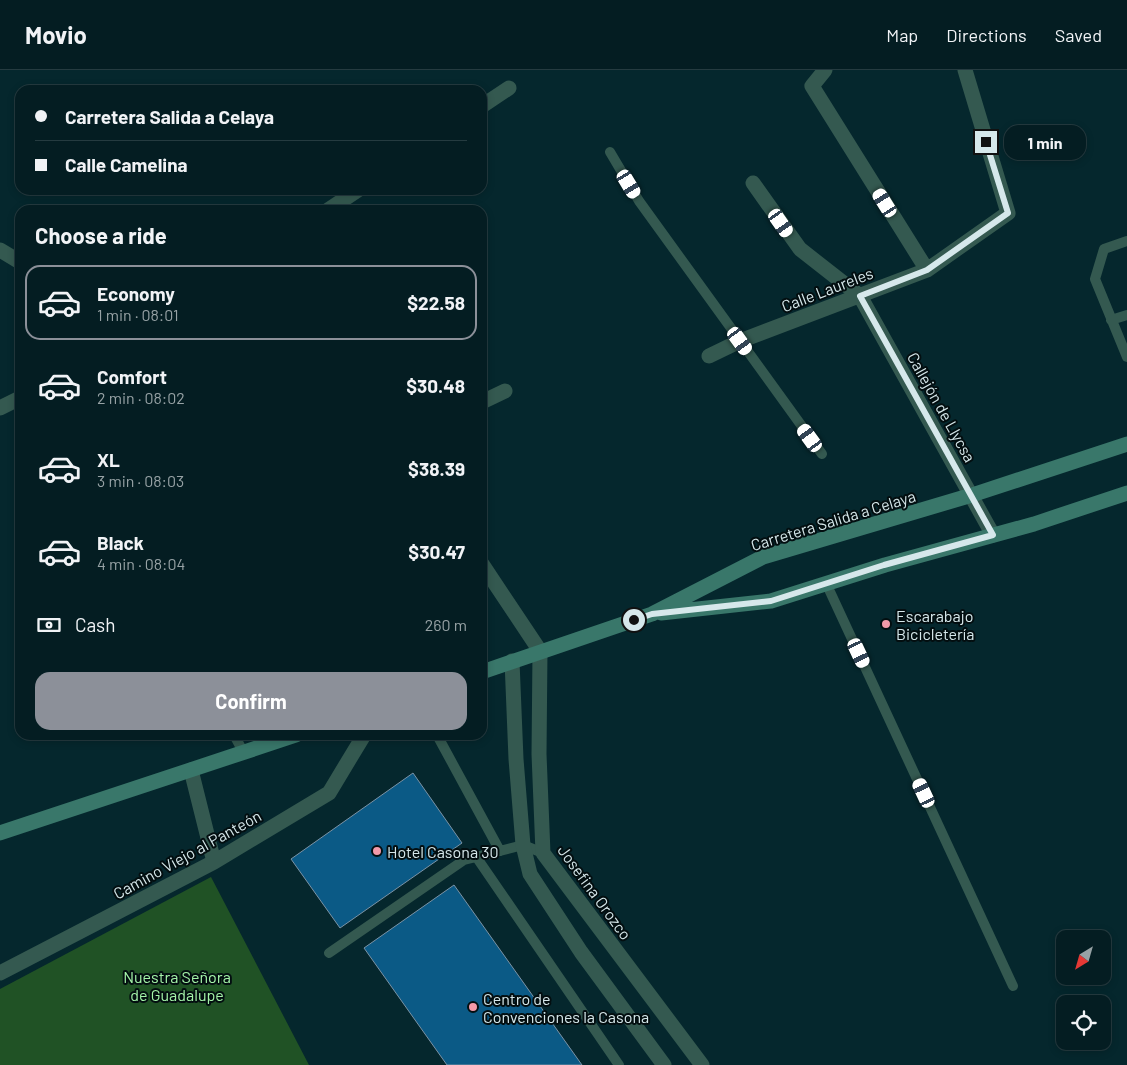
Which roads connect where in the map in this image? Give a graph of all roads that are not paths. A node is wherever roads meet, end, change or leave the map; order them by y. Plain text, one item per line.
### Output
1 (825, 70) edge
2 (965, 70) edge
3 (509, 88) dead end
4 (487, 103) edge
5 (610, 152) dead end
6 (753, 183) dead end
7 (350, 195) edge
8 (336, 205) edge
9 (1127, 241) edge
10 (0, 250) edge
11 (15, 259) edge
12 (927, 270) junction
13 (860, 296) junction
14 (1127, 314) edge
15 (1111, 320) junction
16 (740, 341) junction
17 (709, 356) dead end
18 (1127, 357) edge
19 (505, 391) dead end
20 (15, 400) edge
21 (487, 400) edge
22 (0, 408) edge
23 (1127, 444) edge
24 (822, 454) dead end
25 (1127, 493) edge
26 (972, 495) junction
27 (993, 535) junction
28 (487, 572) edge
29 (826, 583) junction
30 (652, 614) junction
31 (540, 652) junction
32 (512, 662) junction
33 (487, 670) edge
34 (237, 740) edge
35 (281, 740) edge
36 (361, 740) edge
37 (440, 740) edge
38 (244, 752) junction
39 (191, 770) junction
40 (0, 834) edge
41 (522, 845) junction
42 (500, 851) junction
43 (543, 853) junction
44 (477, 858) junction
45 (214, 862) junction
46 (329, 953) dead end
47 (0, 973) edge
48 (1013, 986) dead end
49 (619, 1065) edge
50 (664, 1065) edge
51 (702, 1065) edge

1 - 12 street
2 - 12 street, Calle Laureles
3 - 4 street
5 - 16 lane
6 - 13 street
7 - 8 street
9 - 15 lane
10 - 11 street
12 - 13 street, Calle Laureles
13 - 16 street, Calle Laureles
13 - 26 street, Callejón de Llycsa
14 - 15 lane
15 - 18 lane
16 - 17 street, Calle Laureles
16 - 24 lane
19 - 21 street
20 - 22 street
23 - 26 main road, Carretera Salida a Celaya
25 - 27 main road
26 - 27 street, Callejón de Llycsa
26 - 30 main road, Carretera Salida a Celaya
27 - 29 main road
28 - 31 street
29 - 30 main road
29 - 48 lane
30 - 31 main road
31 - 32 main road
31 - 43 street, Josefina Orozco
32 - 33 main road
32 - 41 street
34 - 38 lane
35 - 38 main road
36 - 45 street, Camino Viejo al Panteón
37 - 42 lane
38 - 39 main road
39 - 40 main road
39 - 45 street
41 - 42 lane
41 - 43 lane
41 - 50 street
42 - 44 lane
43 - 51 street, Josefina Orozco
44 - 46 lane
44 - 49 lane
45 - 47 street, Camino Viejo al Panteón

